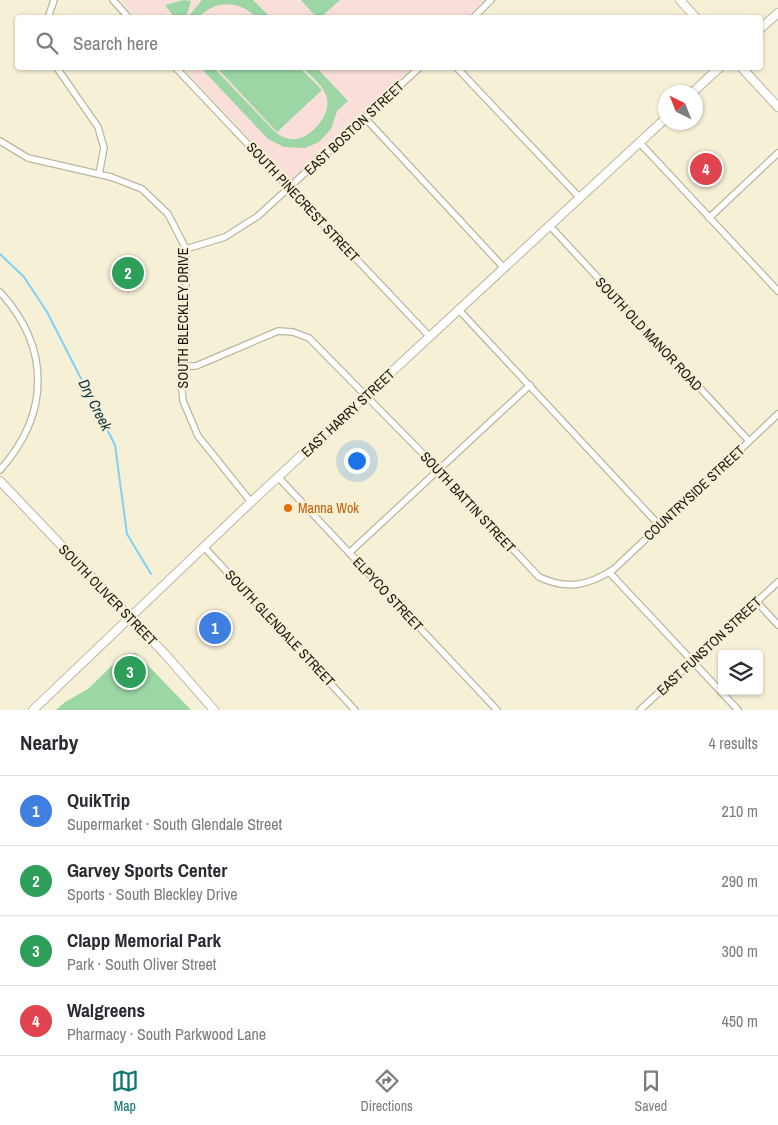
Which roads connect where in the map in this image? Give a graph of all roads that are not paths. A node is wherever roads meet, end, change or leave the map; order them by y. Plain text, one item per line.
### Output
1 (54, 0) edge
2 (113, 0) edge
3 (491, 0) edge
4 (680, 0) edge
5 (778, 13) edge
6 (49, 15) edge
7 (126, 15) edge
8 (476, 15) edge
9 (693, 15) edge
10 (763, 26) edge
11 (58, 70) edge
12 (178, 70) edge
13 (417, 70) edge
14 (458, 70) edge
15 (717, 70) edge
16 (744, 70) edge
17 (701, 85) edge
18 (778, 107) edge
19 (365, 118) junction
20 (658, 125) edge
21 (0, 141) edge
22 (639, 142) junction
23 (778, 153) edge
24 (99, 174) junction
25 (290, 187) junction
26 (580, 198) junction
27 (709, 218) junction
28 (550, 226) junction
29 (186, 249) junction
30 (504, 268) junction
31 (778, 291) edge
32 (0, 292) edge
33 (459, 310) junction
34 (430, 338) junction
35 (180, 366) junction
36 (530, 385) junction
37 (366, 397) junction
38 (778, 414) edge
39 (749, 441) junction
40 (0, 470) edge
41 (439, 470) junction
42 (278, 477) junction
43 (0, 481) edge
44 (251, 502) junction
45 (659, 525) junction
46 (204, 547) junction
47 (349, 553) junction
48 (609, 572) junction
49 (778, 582) edge
50 (757, 602) junction
51 (130, 618) junction
52 (778, 625) edge
53 (692, 662) junction
54 (33, 710) edge
55 (214, 710) edge
56 (356, 710) edge
57 (497, 710) edge
58 (640, 710) edge
59 (738, 710) edge

1 - 6 street
2 - 7 street
3 - 8 street
4 - 9 main road
5 - 10 main road
11 - 24 street
12 - 25 street, SOUTH PINECREST STREET
13 - 19 street, EAST BOSTON STREET
14 - 26 street
15 - 17 main road
16 - 18 main road
19 - 25 street, EAST BOSTON STREET
19 - 30 street
20 - 22 main road, EAST HARRY STREET
21 - 24 street, SOUTH BLECKLEY DRIVE
22 - 26 main road, EAST HARRY STREET
22 - 27 street
23 - 27 street
24 - 29 street, SOUTH BLECKLEY DRIVE
25 - 29 street, EAST BOSTON STREET
25 - 34 street, SOUTH PINECREST STREET
26 - 28 main road, EAST HARRY STREET
27 - 31 street
28 - 30 main road, EAST HARRY STREET
28 - 39 street, SOUTH OLD MANOR ROAD
29 - 35 street, SOUTH BLECKLEY DRIVE
30 - 33 main road, EAST HARRY STREET
32 - 40 street
33 - 34 main road, EAST HARRY STREET
33 - 36 street
34 - 37 main road, EAST HARRY STREET
35 - 37 street, SOUTH BATTIN STREET
35 - 44 street, SOUTH BLECKLEY DRIVE
36 - 41 street
36 - 45 street
37 - 41 street, SOUTH BATTIN STREET
37 - 42 main road, EAST HARRY STREET
38 - 39 street, COUNTRYSIDE STREET
39 - 45 street, COUNTRYSIDE STREET
41 - 47 street
41 - 48 street, SOUTH BATTIN STREET
42 - 44 main road, EAST HARRY STREET
42 - 47 street, ELPYCO STREET
43 - 51 main road, SOUTH OLIVER STREET
44 - 46 main road, EAST HARRY STREET
45 - 48 street, COUNTRYSIDE STREET
46 - 51 main road, EAST HARRY STREET
46 - 56 street, SOUTH GLENDALE STREET
47 - 57 street, ELPYCO STREET
48 - 53 street
49 - 50 street, EAST FUNSTON STREET
50 - 52 street
50 - 53 street, EAST FUNSTON STREET
51 - 54 main road, EAST HARRY STREET
51 - 55 main road, SOUTH OLIVER STREET
53 - 58 street, EAST FUNSTON STREET
53 - 59 street

